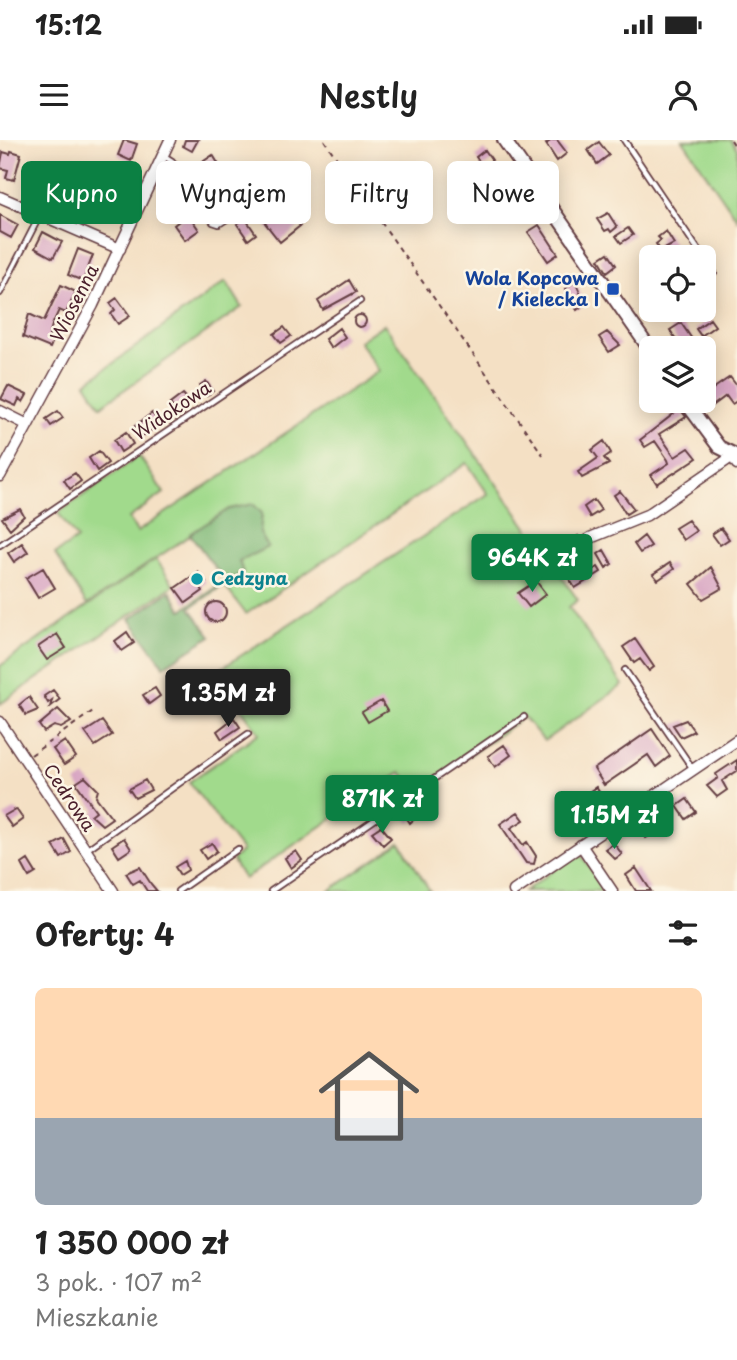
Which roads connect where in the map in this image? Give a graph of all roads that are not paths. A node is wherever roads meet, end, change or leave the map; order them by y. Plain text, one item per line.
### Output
1 (170, 140) edge
2 (504, 140) edge
3 (624, 140) edge
4 (163, 155) junction
5 (172, 161) edge
6 (0, 197) edge
7 (21, 206) edge
8 (35, 224) edge
9 (63, 224) edge
10 (694, 245) edge
11 (120, 249) junction
12 (0, 293) edge
13 (360, 300) dead end
14 (641, 336) edge
15 (0, 411) edge
16 (694, 413) edge
17 (27, 425) junction
18 (736, 459) edge
19 (0, 476) edge
20 (590, 538) dead end
21 (0, 545) edge
22 (625, 670) dead end
23 (524, 717) dead end
24 (0, 722) edge
25 (248, 734) dead end
26 (737, 740) edge
27 (693, 769) junction
28 (581, 845) junction
29 (237, 849) dead end
30 (85, 850) junction
31 (113, 891) edge
32 (178, 891) edge
33 (271, 891) edge
34 (514, 891) edge
35 (612, 891) edge

1 - 4 street, Wiosenna
2 - 14 street
3 - 10 lane
4 - 5 lane
4 - 11 street, Wiosenna
6 - 7 street
8 - 12 lane
9 - 11 street
11 - 17 street, Wiosenna
13 - 21 lane, Widokowa
15 - 17 street
16 - 18 street
17 - 19 street, Wiosenna
18 - 20 street
22 - 27 lane
23 - 33 lane
24 - 30 street, Cedrowa
25 - 30 lane
26 - 27 street
27 - 28 street
28 - 34 street
28 - 35 street
29 - 32 lane
30 - 31 street, Cedrowa

